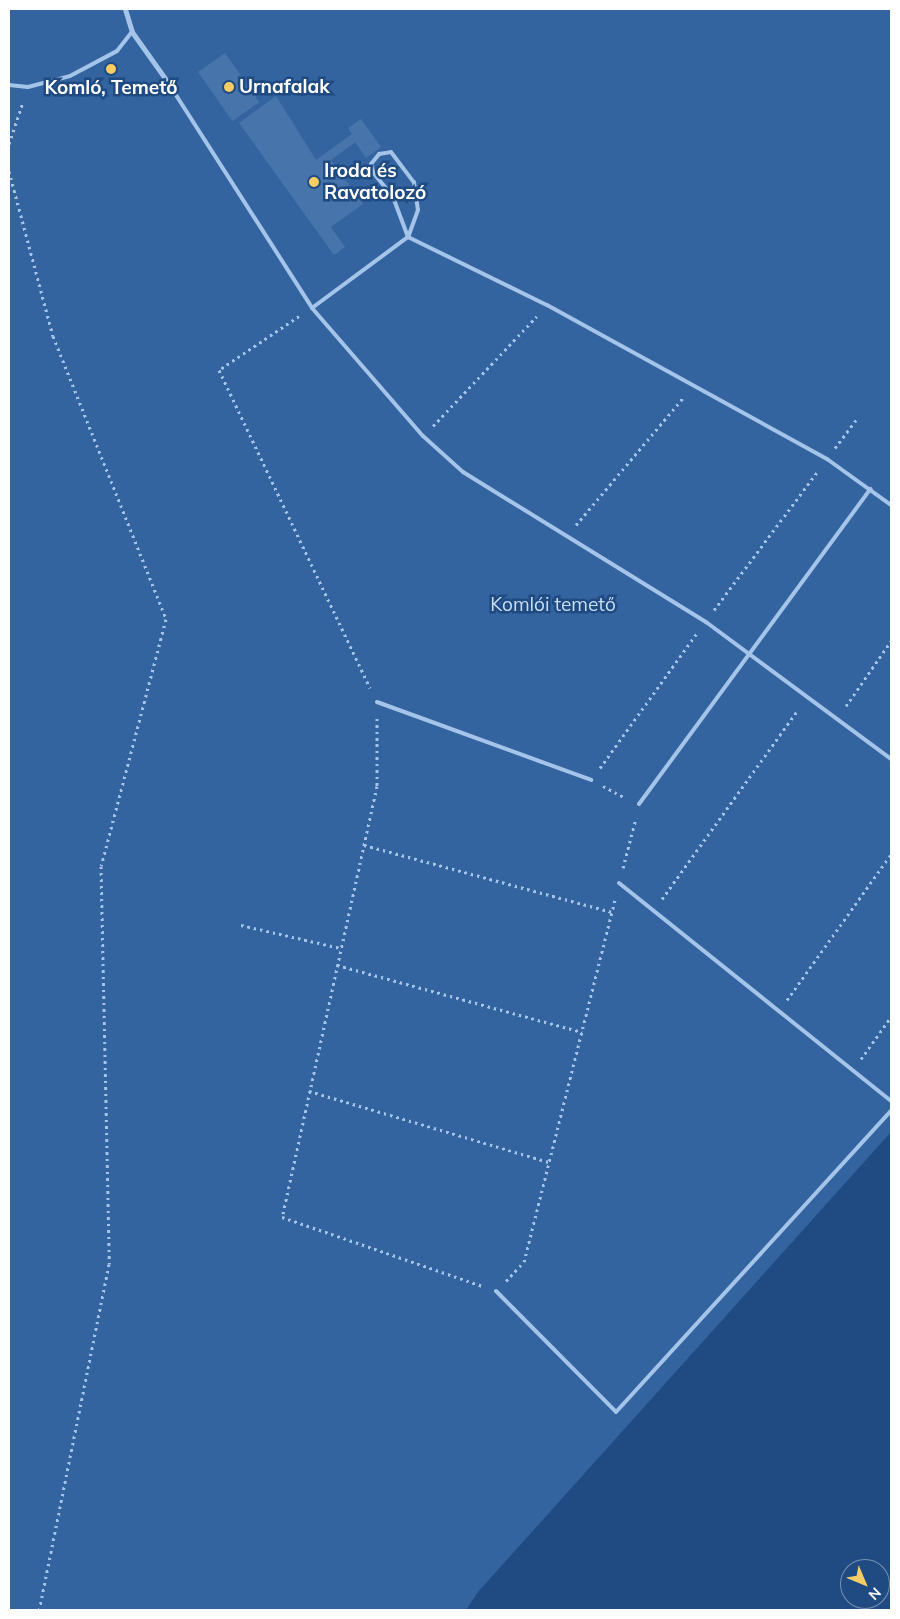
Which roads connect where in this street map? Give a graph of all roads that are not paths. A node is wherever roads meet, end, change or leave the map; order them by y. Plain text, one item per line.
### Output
1 (125, 9) edge
2 (132, 32) junction
3 (167, 81) joint
4 (9, 85) edge
5 (408, 237) junction
6 (312, 308) junction
7 (870, 489) junction
8 (891, 505) edge
9 (749, 654) junction
10 (377, 702) road end
11 (891, 759) edge
12 (591, 780) road end
13 (639, 804) road end
14 (619, 883) road end
15 (891, 1101) edge
16 (891, 1111) edge
17 (496, 1291) road end

1 - 2 street
2 - 3 street
2 - 4 lane
3 - 6 lane
5 - 5 lane
5 - 6 lane
5 - 7 lane
6 - 9 lane
7 - 8 lane
7 - 9 lane
9 - 11 lane
9 - 13 lane
10 - 12 lane
14 - 15 lane
16 - 17 lane

